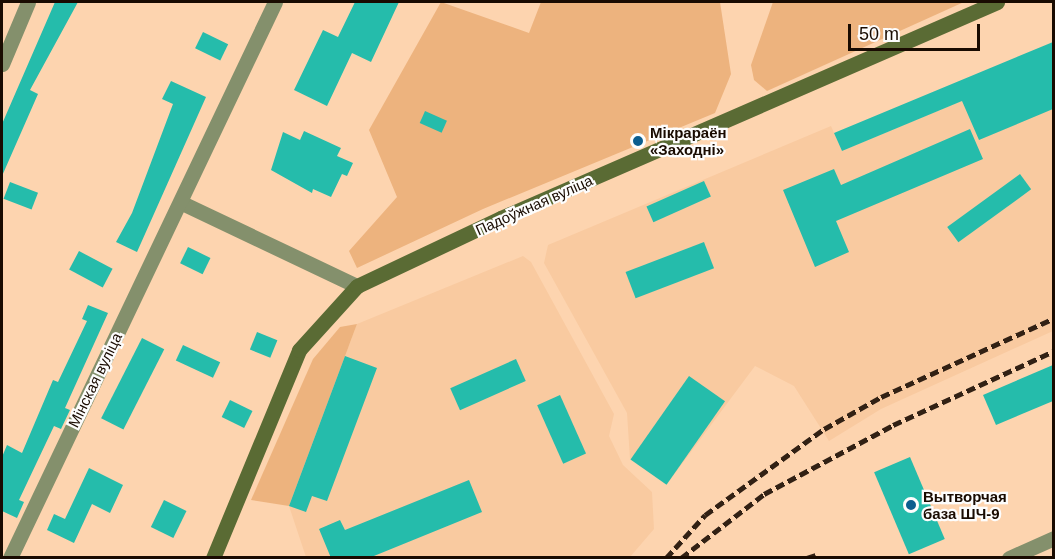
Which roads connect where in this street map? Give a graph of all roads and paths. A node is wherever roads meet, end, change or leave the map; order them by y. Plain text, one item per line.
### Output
1 (28, 2) edge
2 (275, 2) edge
3 (997, 2) edge
4 (2, 64) edge
5 (182, 203) junction
6 (357, 286) junction
7 (1053, 538) edge
8 (10, 558) edge
9 (213, 558) edge
10 (1009, 558) edge

1 - 4 street
2 - 5 street, Мінская вуліца
3 - 6 main road, Падоўжная вуліца
5 - 6 street
5 - 8 street, Мінская вуліца
6 - 9 main road, Падоўжная вуліца
7 - 10 street

